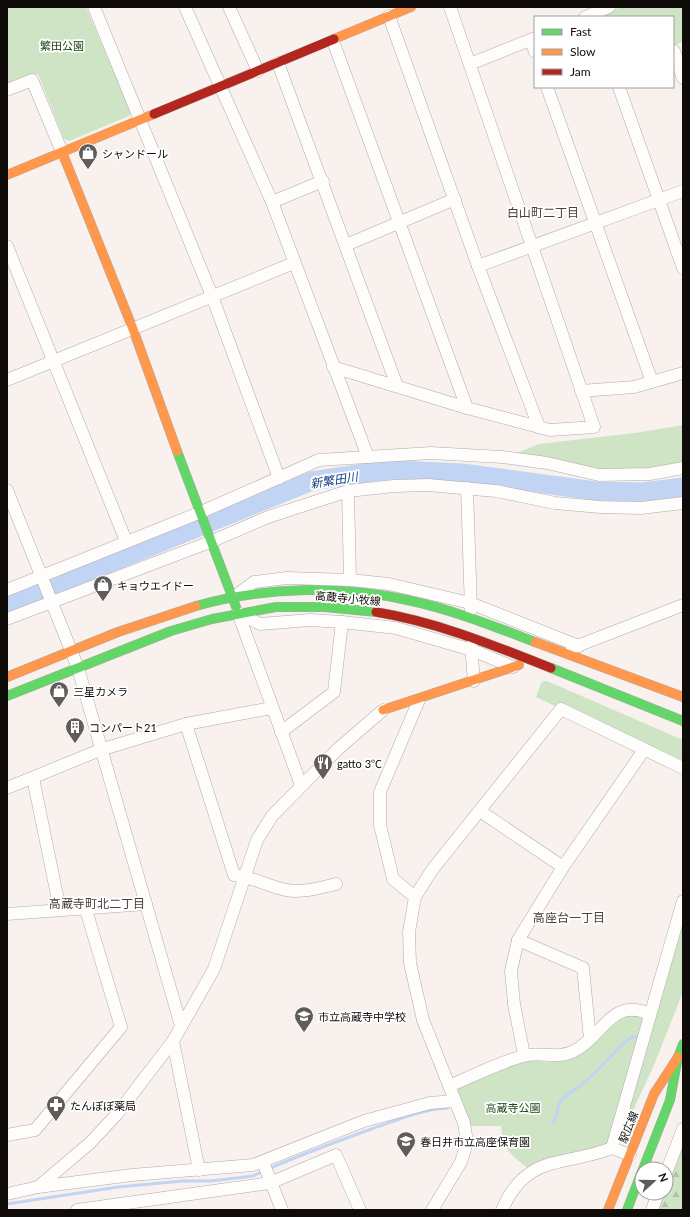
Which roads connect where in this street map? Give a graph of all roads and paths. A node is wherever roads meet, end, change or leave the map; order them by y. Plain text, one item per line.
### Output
1 (94, 7) edge
2 (185, 7) edge
3 (229, 7) edge
4 (411, 7) edge
5 (450, 7) edge
6 (609, 7) edge
7 (389, 16) junction
8 (591, 16) edge
9 (533, 39) edge
10 (333, 40) junction
11 (677, 50) edge
12 (278, 63) junction
13 (470, 64) junction
14 (258, 71) junction
15 (683, 78) edge
16 (220, 87) junction
17 (547, 88) edge
18 (619, 88) edge
19 (7, 90) edge
20 (141, 119) junction
21 (62, 152) junction
22 (7, 175) edge
23 (322, 181) junction
24 (683, 191) edge
25 (454, 199) junction
26 (659, 200) junction
27 (272, 202) junction
28 (401, 222) junction
29 (596, 224) junction
30 (346, 245) junction
31 (7, 246) edge
32 (533, 247) junction
33 (294, 263) junction
34 (478, 266) junction
35 (683, 268) edge
36 (212, 296) junction
37 (133, 329) junction
38 (53, 361) junction
39 (333, 367) junction
40 (683, 373) edge
41 (7, 380) edge
42 (652, 382) junction
43 (397, 386) junction
44 (581, 391) junction
45 (467, 408) junction
46 (539, 427) junction
47 (368, 457) junction
48 (683, 468) edge
49 (279, 478) junction
50 (467, 488) junction
51 (7, 490) edge
52 (348, 491) junction
53 (683, 503) edge
54 (199, 513) junction
55 (126, 541) junction
56 (210, 542) junction
57 (42, 576) junction
58 (350, 580) junction
59 (7, 590) edge
60 (233, 598) junction
61 (52, 601) junction
62 (683, 605) edge
63 (471, 607) junction
64 (238, 613) junction
65 (7, 619) edge
66 (342, 622) junction
67 (472, 648) junction
68 (72, 651) junction
69 (516, 666) joint
70 (78, 668) junction
71 (7, 677) edge
72 (474, 681) junction
73 (7, 696) edge
74 (683, 697) edge
75 (419, 700) junction
76 (272, 708) junction
77 (383, 710) joint
78 (683, 721) edge
79 (186, 724) junction
80 (281, 732) junction
81 (100, 750) junction
82 (644, 750) junction
83 (683, 768) edge
84 (33, 778) junction
85 (301, 785) junction
86 (7, 788) edge
87 (480, 810) junction
88 (563, 867) junction
89 (244, 876) junction
90 (336, 884) dead end
91 (415, 897) junction
92 (683, 901) edge
93 (146, 904) junction
94 (60, 910) junction
95 (86, 910) junction
96 (7, 914) edge
97 (518, 940) junction
98 (650, 1014) junction
99 (181, 1026) junction
100 (590, 1039) junction
101 (173, 1041) junction
102 (683, 1044) edge
103 (524, 1055) junction
104 (678, 1057) junction
105 (449, 1086) junction
106 (454, 1101) junction
107 (683, 1129) edge
108 (7, 1135) edge
109 (612, 1148) junction
110 (630, 1155) junction
111 (646, 1161) edge
112 (671, 1161) edge
113 (263, 1162) junction
114 (199, 1170) junction
115 (270, 1180) junction
116 (38, 1188) junction
117 (634, 1191) edge
118 (7, 1194) edge
119 (157, 1205) edge
120 (81, 1210) edge
121 (282, 1210) edge
122 (360, 1210) edge
123 (432, 1210) edge
124 (502, 1210) edge
125 (608, 1210) edge
126 (627, 1210) edge

1 - 20 street
2 - 16 street
3 - 14 street
4 - 7 street
5 - 13 street
6 - 8 street
7 - 10 street
7 - 25 street
9 - 13 street
10 - 12 street
10 - 28 street
11 - 15 street
12 - 14 street
12 - 23 street
13 - 32 street
14 - 16 street
16 - 20 street
16 - 27 street
17 - 29 street
18 - 26 street
19 - 21 street
20 - 21 street
20 - 36 street
21 - 22 street
21 - 37 street
23 - 27 street
23 - 30 street
24 - 26 street
25 - 28 street
25 - 34 street
26 - 29 street
26 - 35 street
27 - 33 street
28 - 30 street
28 - 45 street
29 - 32 street
29 - 42 street
30 - 43 street
31 - 38 street
32 - 34 street
32 - 44 street
33 - 36 street
33 - 39 street
34 - 46 street
36 - 37 street
36 - 49 street
37 - 38 street
37 - 54 street
38 - 41 street
38 - 55 street
39 - 43 street
39 - 47 street
40 - 42 street
42 - 44 street
43 - 45 street
44 - 46 street
45 - 46 street
47 - 48 street
47 - 49 street
49 - 54 street
50 - 52 street
50 - 53 street
50 - 63 street
51 - 57 street
52 - 56 street
52 - 58 street
54 - 55 street
54 - 56 street
55 - 57 street
56 - 60 street
56 - 61 street
57 - 59 street
57 - 61 street
58 - 60 street
58 - 63 street
60 - 64 street
60 - 68 street, 高蔵寺小牧線
60 - 74 street, 高蔵寺小牧線
61 - 65 street
61 - 68 street
62 - 63 street
64 - 66 street
64 - 70 street, 高蔵寺小牧線
64 - 76 street
64 - 78 street, 高蔵寺小牧線
66 - 67 street
66 - 80 street
67 - 69 street
67 - 72 street
68 - 70 street
68 - 71 street, 高蔵寺小牧線
69 - 72 street
70 - 73 street, 高蔵寺小牧線
70 - 81 street
72 - 75 street
75 - 77 street
75 - 91 street
76 - 79 street
76 - 80 street
77 - 85 street
79 - 81 street
79 - 89 street
80 - 85 street
81 - 84 street
81 - 93 street
82 - 83 street
82 - 87 street
82 - 88 street
84 - 86 street
84 - 94 street
85 - 89 street
87 - 88 street
87 - 91 street
88 - 97 street
89 - 90 street
89 - 99 street
91 - 105 street
92 - 98 street
93 - 95 street
93 - 99 street
94 - 95 street
94 - 96 street
95 - 108 street
97 - 100 street
97 - 103 street
98 - 100 street
98 - 109 street
99 - 101 street
100 - 103 street
101 - 114 street
101 - 116 street
102 - 104 street, 駅広線
103 - 105 street
104 - 110 street, 駅広線
104 - 111 street, 駅広線
105 - 106 street
106 - 113 street
106 - 123 street
107 - 112 street
109 - 110 street
109 - 124 street
110 - 125 street, 駅広線
113 - 114 street
113 - 115 street
114 - 116 street
115 - 119 street
115 - 121 street
115 - 122 street
116 - 118 street
117 - 126 street, 駅広線
119 - 120 street

